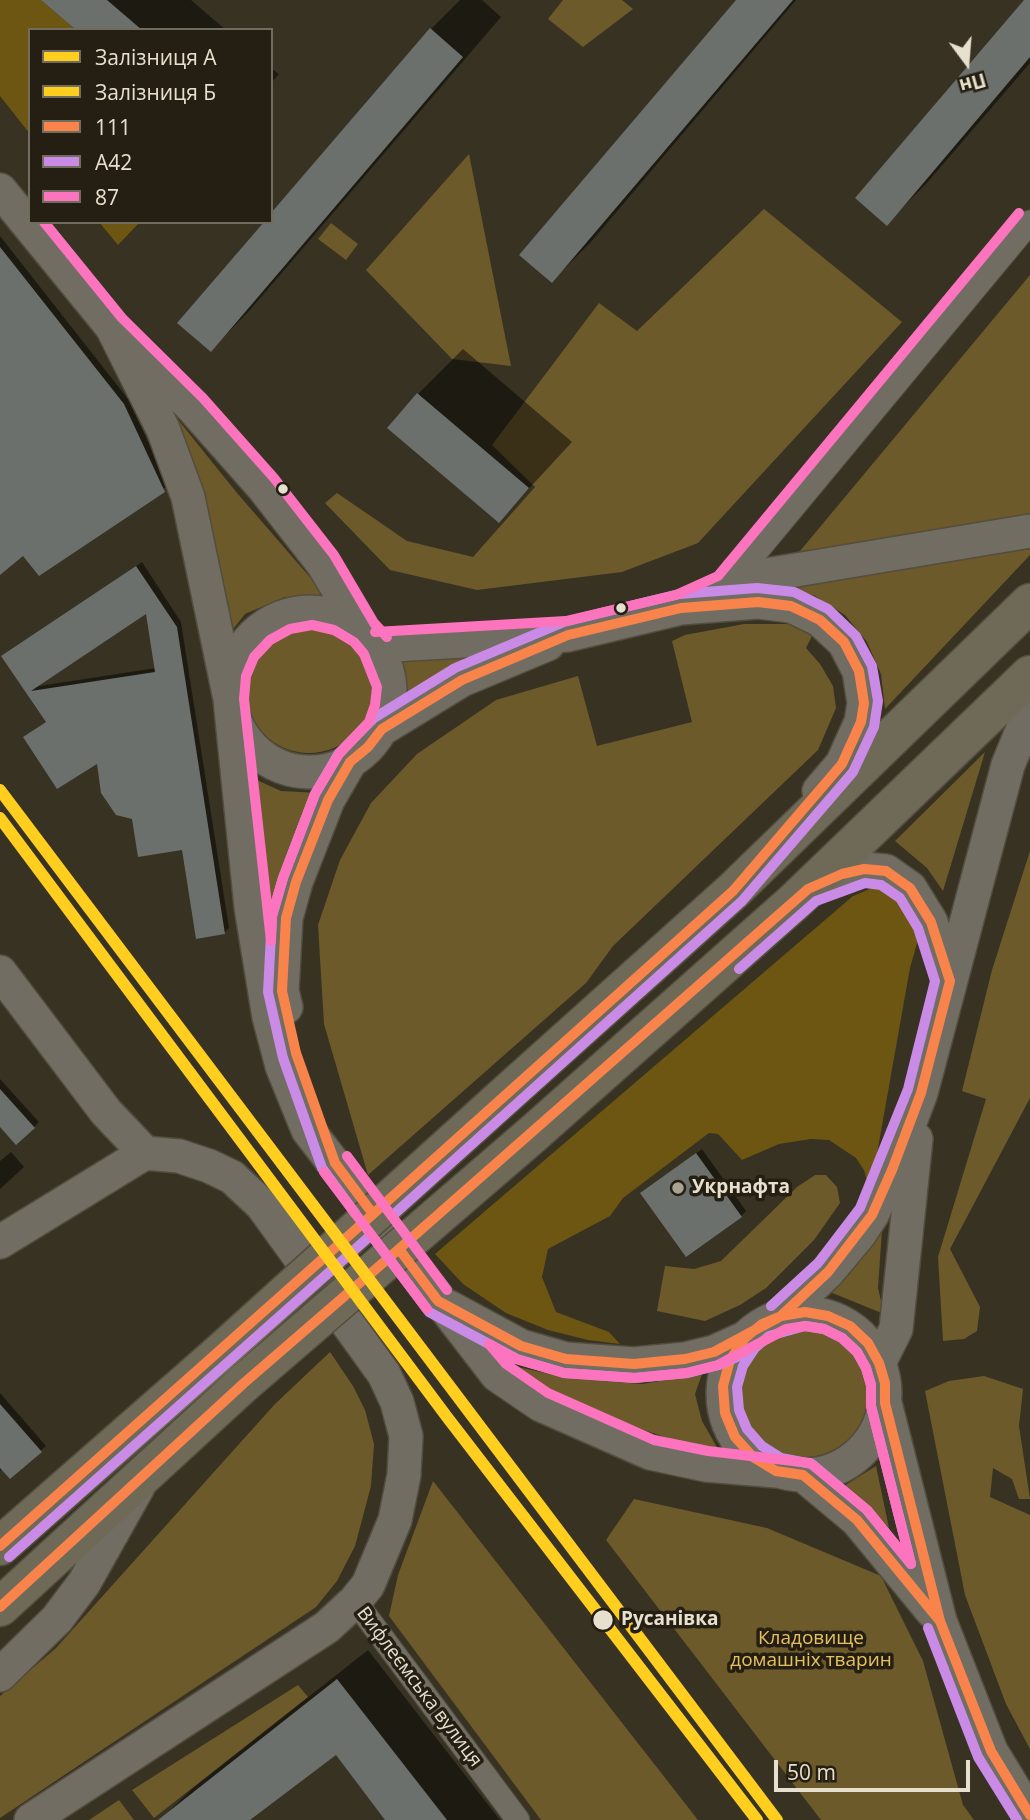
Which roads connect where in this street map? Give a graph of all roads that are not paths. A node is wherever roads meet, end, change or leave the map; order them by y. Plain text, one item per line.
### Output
1 (0, 190) edge
2 (1030, 222) edge
3 (112, 327) junction
4 (1030, 531) edge
5 (727, 587) junction
6 (1030, 603) edge
7 (681, 608) junction
8 (568, 635) junction
9 (370, 638) junction
10 (1030, 675) edge
11 (230, 699) junction
12 (1030, 711) edge
13 (382, 729) junction
14 (350, 762) junction
15 (808, 889) junction
16 (733, 891) junction
17 (0, 972) edge
18 (950, 981) junction
19 (921, 1093) junction
20 (145, 1153) junction
21 (335, 1163) junction
22 (0, 1242) edge
23 (438, 1301) junction
24 (781, 1316) junction
25 (745, 1338) junction
26 (879, 1363) junction
27 (885, 1403) junction
28 (789, 1473) junction
29 (140, 1481) junction
30 (0, 1546) edge
31 (355, 1601) junction
32 (0, 1607) edge
33 (940, 1621) junction
34 (0, 1675) edge
35 (1030, 1815) edge
36 (31, 1820) edge
37 (518, 1820) edge

1 - 3 main road
2 - 5 street
3 - 9 main road
3 - 11 main road
4 - 5 main road
5 - 7 main road
6 - 16 highway
7 - 8 main road
7 - 16 main road
8 - 9 main road
8 - 13 main road
9 - 11 main road
9 - 13 main road
10 - 15 highway
11 - 14 main road
11 - 21 main road
12 - 18 main road
13 - 14 main road
14 - 21 main road
15 - 18 main road
15 - 29 highway, bridge
16 - 30 highway, bridge
17 - 20 main road
18 - 19 main road
19 - 24 main road
19 - 26 main road
20 - 22 main road
20 - 31 main road, Вифлеємська вулиця
21 - 23 main road
23 - 25 main road
23 - 28 main road
24 - 25 main road
24 - 26 main road
25 - 28 main road
26 - 27 main road
27 - 28 main road
27 - 33 main road
28 - 33 main road
29 - 32 highway
29 - 34 main road
31 - 36 main road
31 - 37 street, Вифлеємська вулиця
33 - 35 main road

